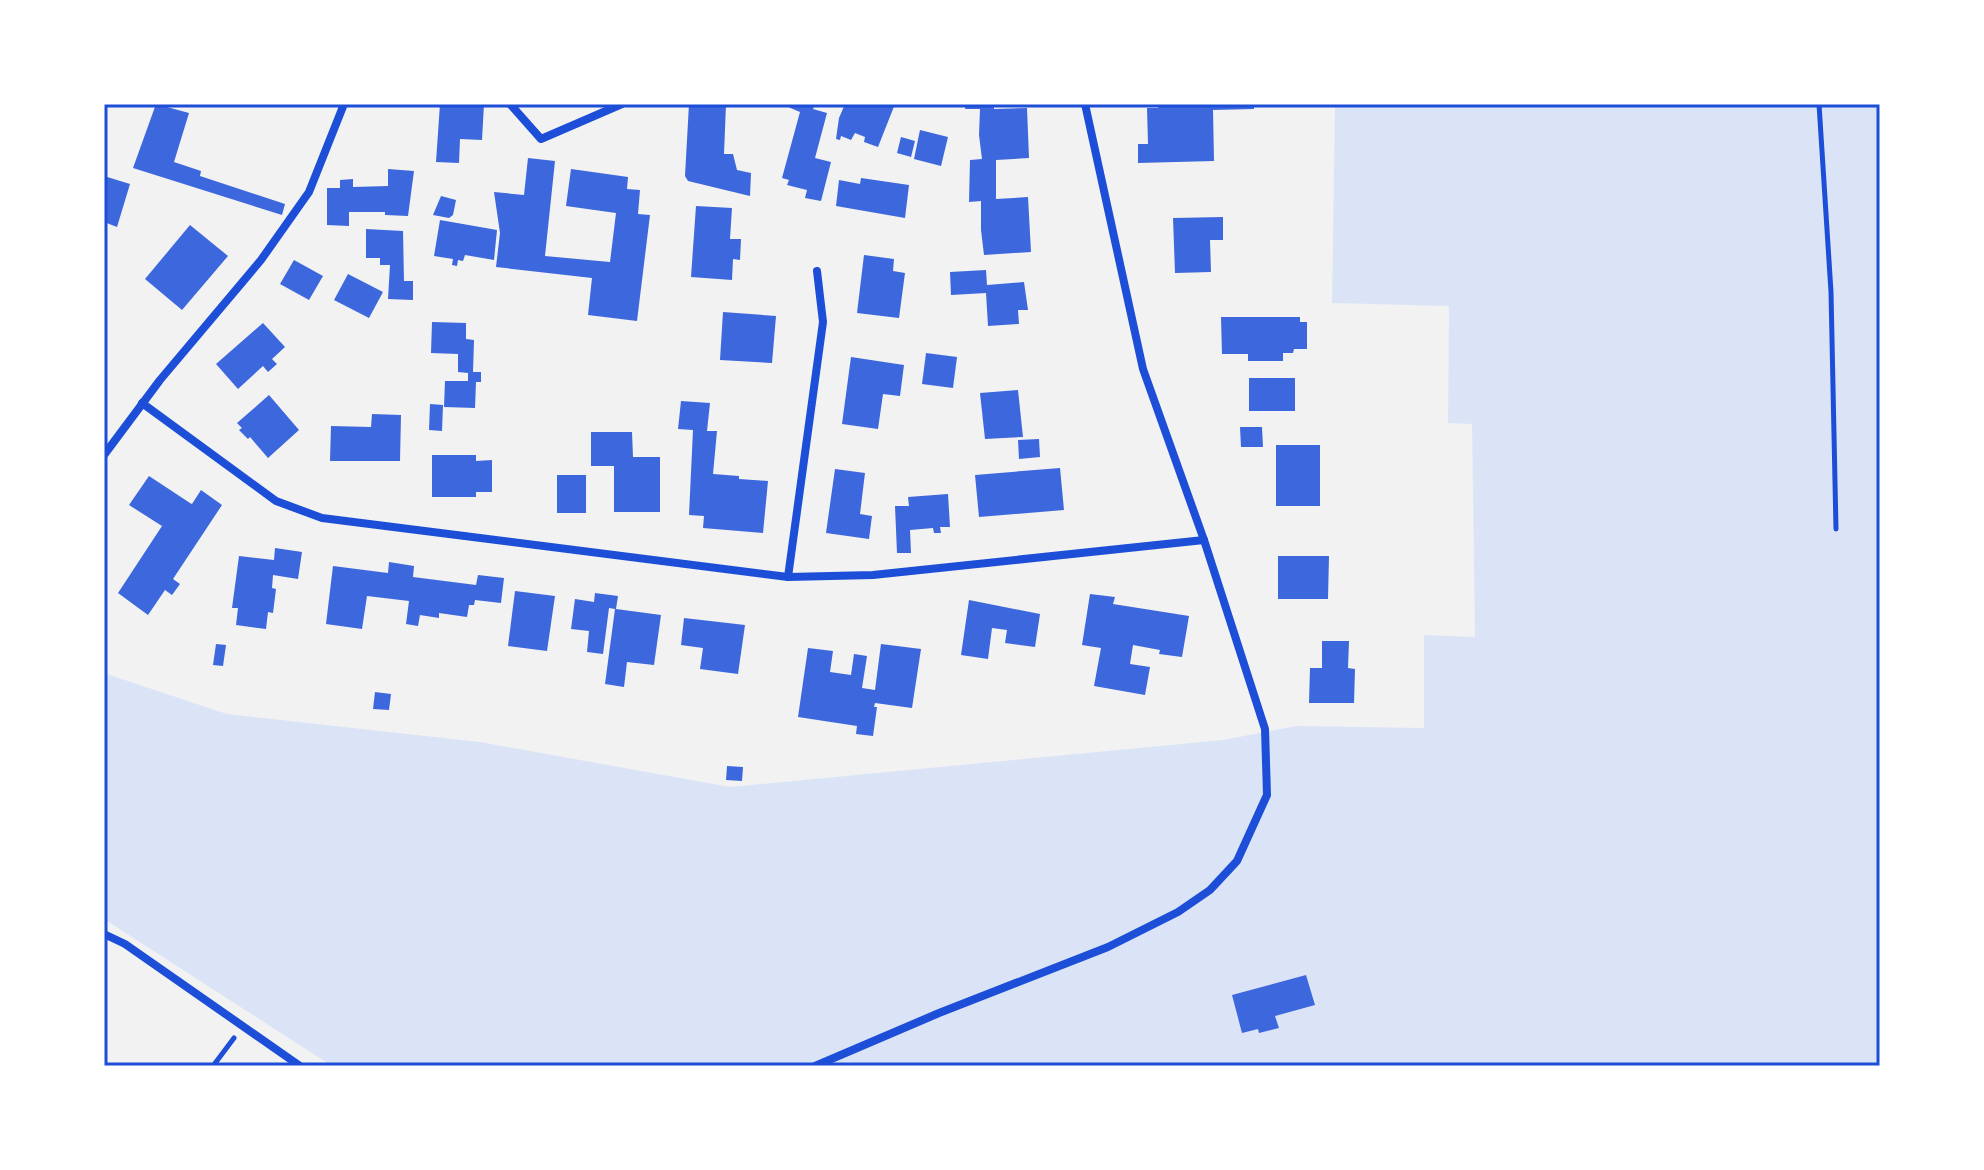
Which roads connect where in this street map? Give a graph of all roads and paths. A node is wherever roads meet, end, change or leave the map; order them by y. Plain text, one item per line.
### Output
1 (344, 104) edge
2 (510, 104) edge
3 (622, 104) edge
4 (1085, 104) edge
5 (1819, 104) edge
6 (817, 271) dead end
7 (142, 403) junction
8 (104, 455) edge
9 (1836, 529) dead end
10 (1204, 540) junction
11 (788, 577) junction
12 (104, 934) edge
13 (242, 1027) junction
14 (213, 1066) edge
15 (300, 1066) edge
16 (815, 1066) edge

1 - 7 street
2 - 3 street
4 - 10 street
5 - 9 path
6 - 11 street
7 - 8 street
7 - 11 street
10 - 11 street
10 - 16 street
12 - 13 street
13 - 14 path
13 - 15 street

